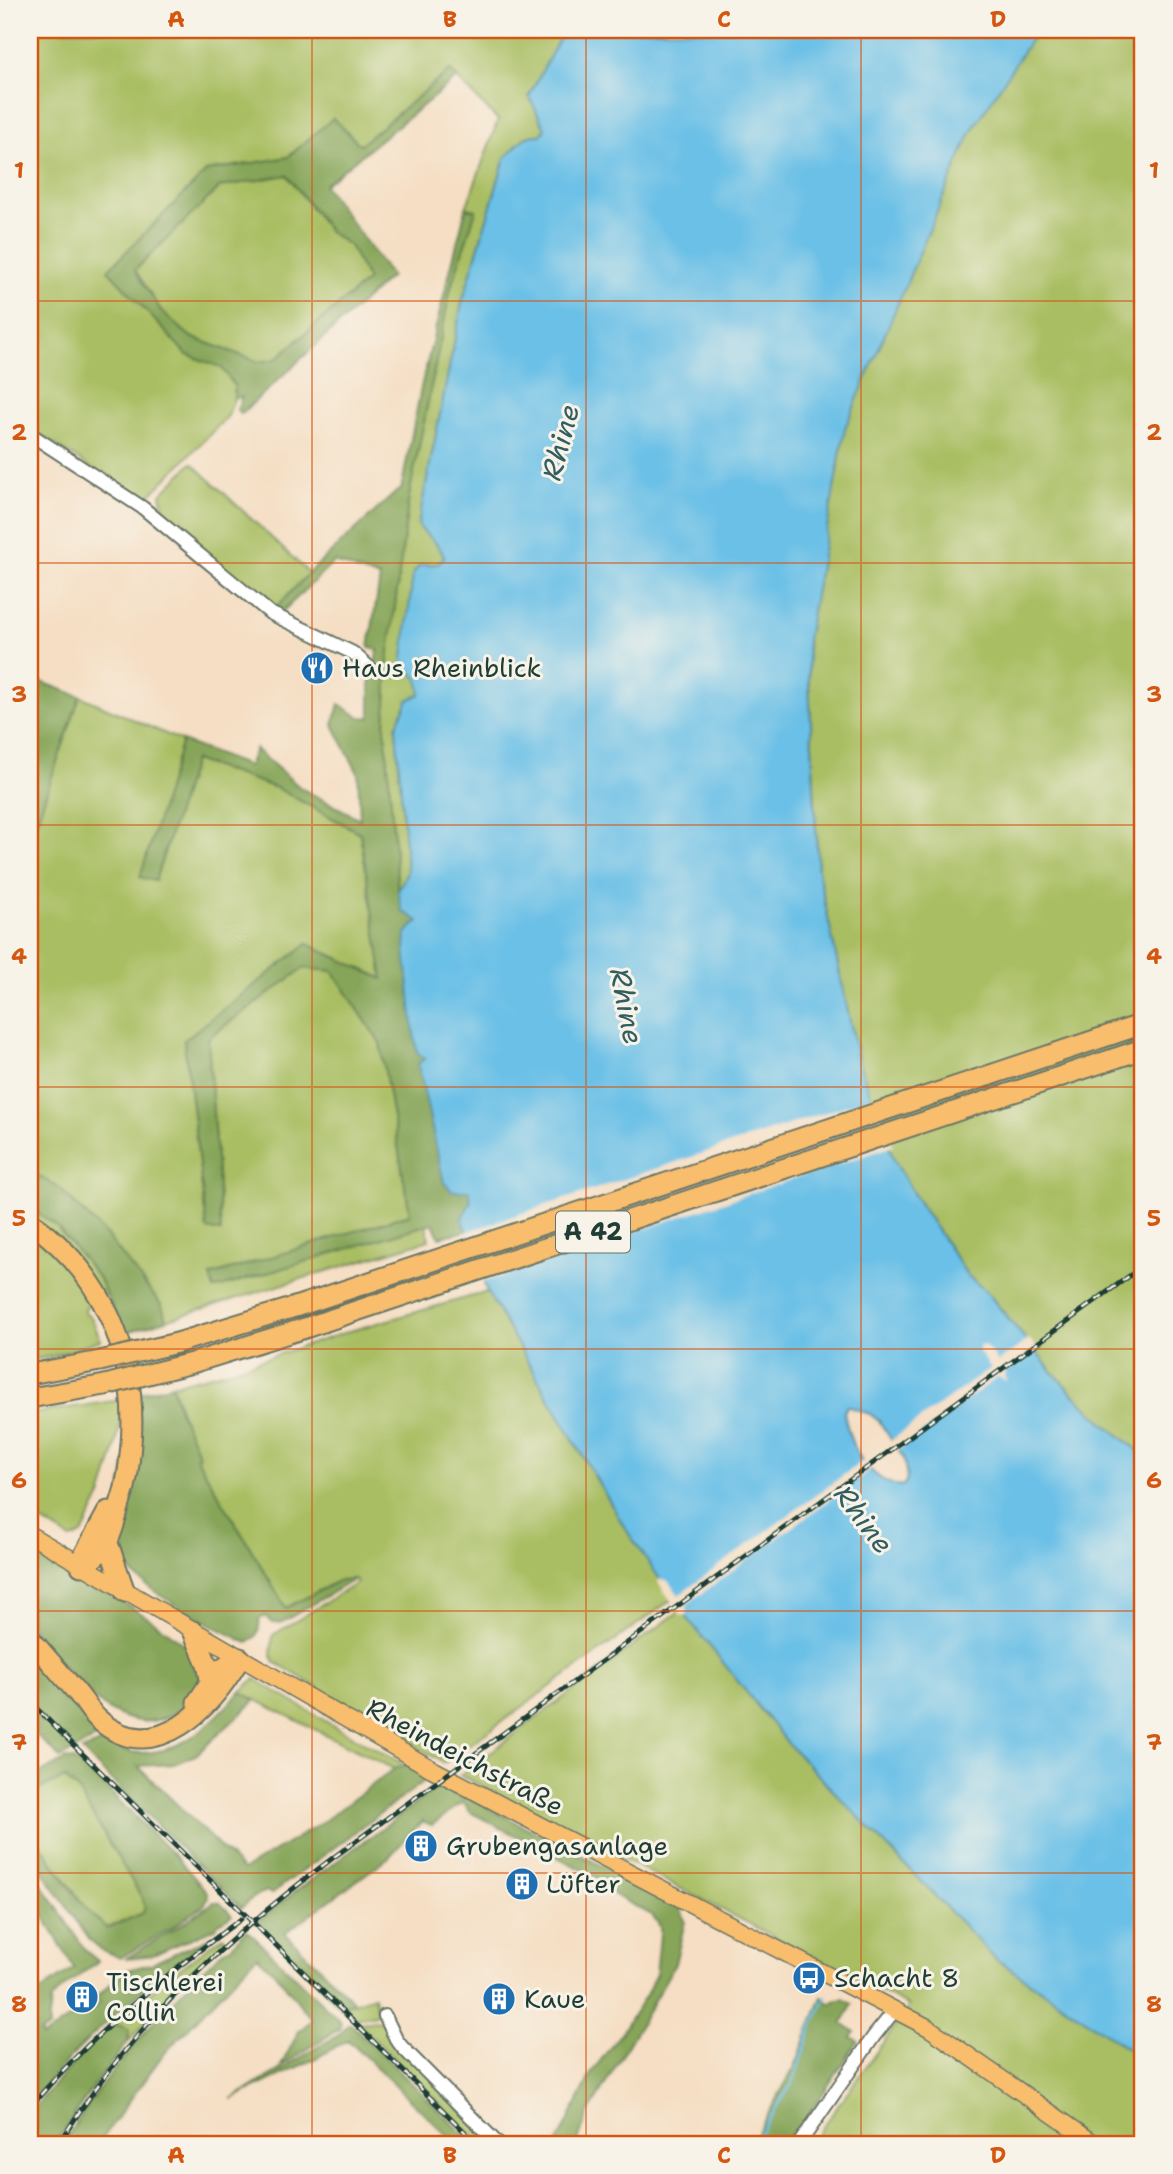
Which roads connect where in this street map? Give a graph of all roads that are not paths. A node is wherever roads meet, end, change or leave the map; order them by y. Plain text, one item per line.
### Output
1 (30, 434) edge
2 (370, 668) dead end
3 (1143, 1024) edge
4 (1143, 1049) edge
5 (30, 1222) edge
6 (36, 1373) edge
7 (30, 1398) edge
8 (130, 1447) junction
9 (30, 1535) edge
10 (108, 1543) junction
11 (81, 1566) junction
12 (125, 1592) junction
13 (193, 1631) junction
14 (30, 1638) edge
15 (240, 1658) junction
16 (210, 1679) junction
17 (82, 1699) junction
18 (895, 2010) junction
19 (385, 2015) dead end
20 (498, 2144) edge
21 (799, 2144) edge
22 (1095, 2144) edge

1 - 2 street
3 - 6 highway, A 42, bridge
4 - 7 highway, A 42, bridge
5 - 8 highway
8 - 10 highway
8 - 11 highway
9 - 11 main road, Rheindeichstraße
10 - 11 highway
10 - 12 highway
11 - 12 main road, Rheindeichstraße
12 - 13 main road, Rheindeichstraße
13 - 15 main road, Rheindeichstraße
13 - 16 highway
14 - 17 highway
15 - 16 highway
15 - 17 highway
15 - 18 main road, Rheindeichstraße
16 - 17 highway
18 - 21 street
18 - 22 main road, Rheindeichstraße
19 - 20 street

